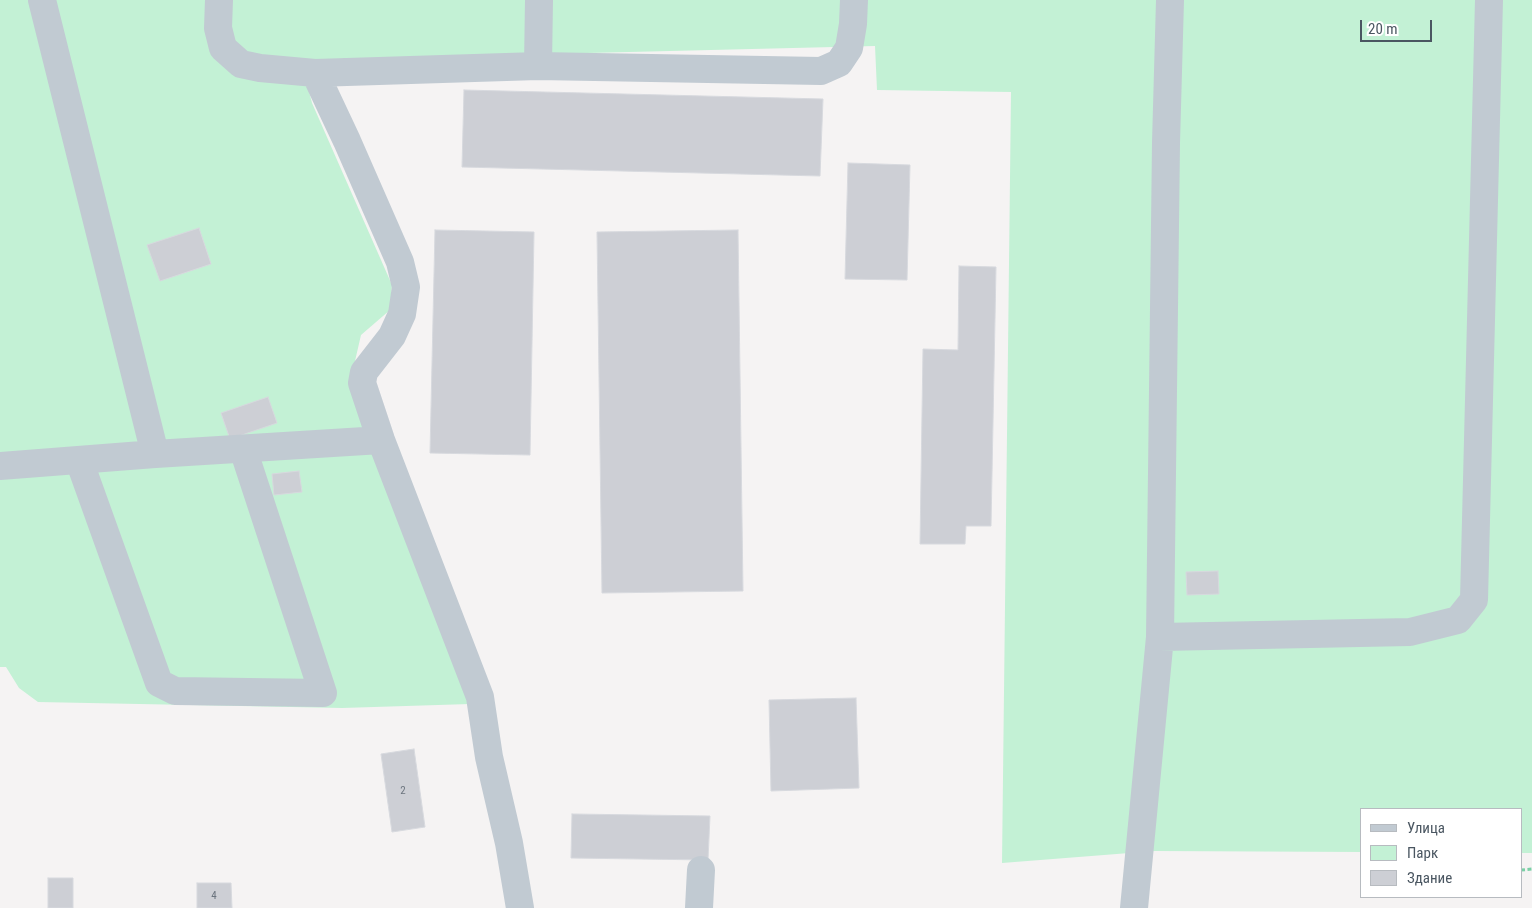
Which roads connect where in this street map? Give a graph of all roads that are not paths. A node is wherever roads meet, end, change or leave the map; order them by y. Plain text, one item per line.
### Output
1 (42, 0) edge
2 (218, 0) edge
3 (539, 0) edge
4 (854, 0) edge
5 (1170, 0) edge
6 (1489, 0) edge
7 (538, 66) junction
8 (315, 74) junction
9 (381, 440) junction
10 (243, 449) junction
11 (155, 454) junction
12 (79, 460) junction
13 (0, 466) edge
14 (1160, 637) junction
15 (701, 870) dead end
16 (520, 908) edge
17 (699, 908) edge
18 (1134, 908) edge

1 - 11 street
2 - 8 street
3 - 7 street
4 - 7 street
5 - 14 street
6 - 14 street
7 - 8 street
8 - 9 street
9 - 10 street
9 - 16 street
10 - 11 street
10 - 12 street
11 - 12 street
12 - 13 street
14 - 18 street
15 - 17 street

